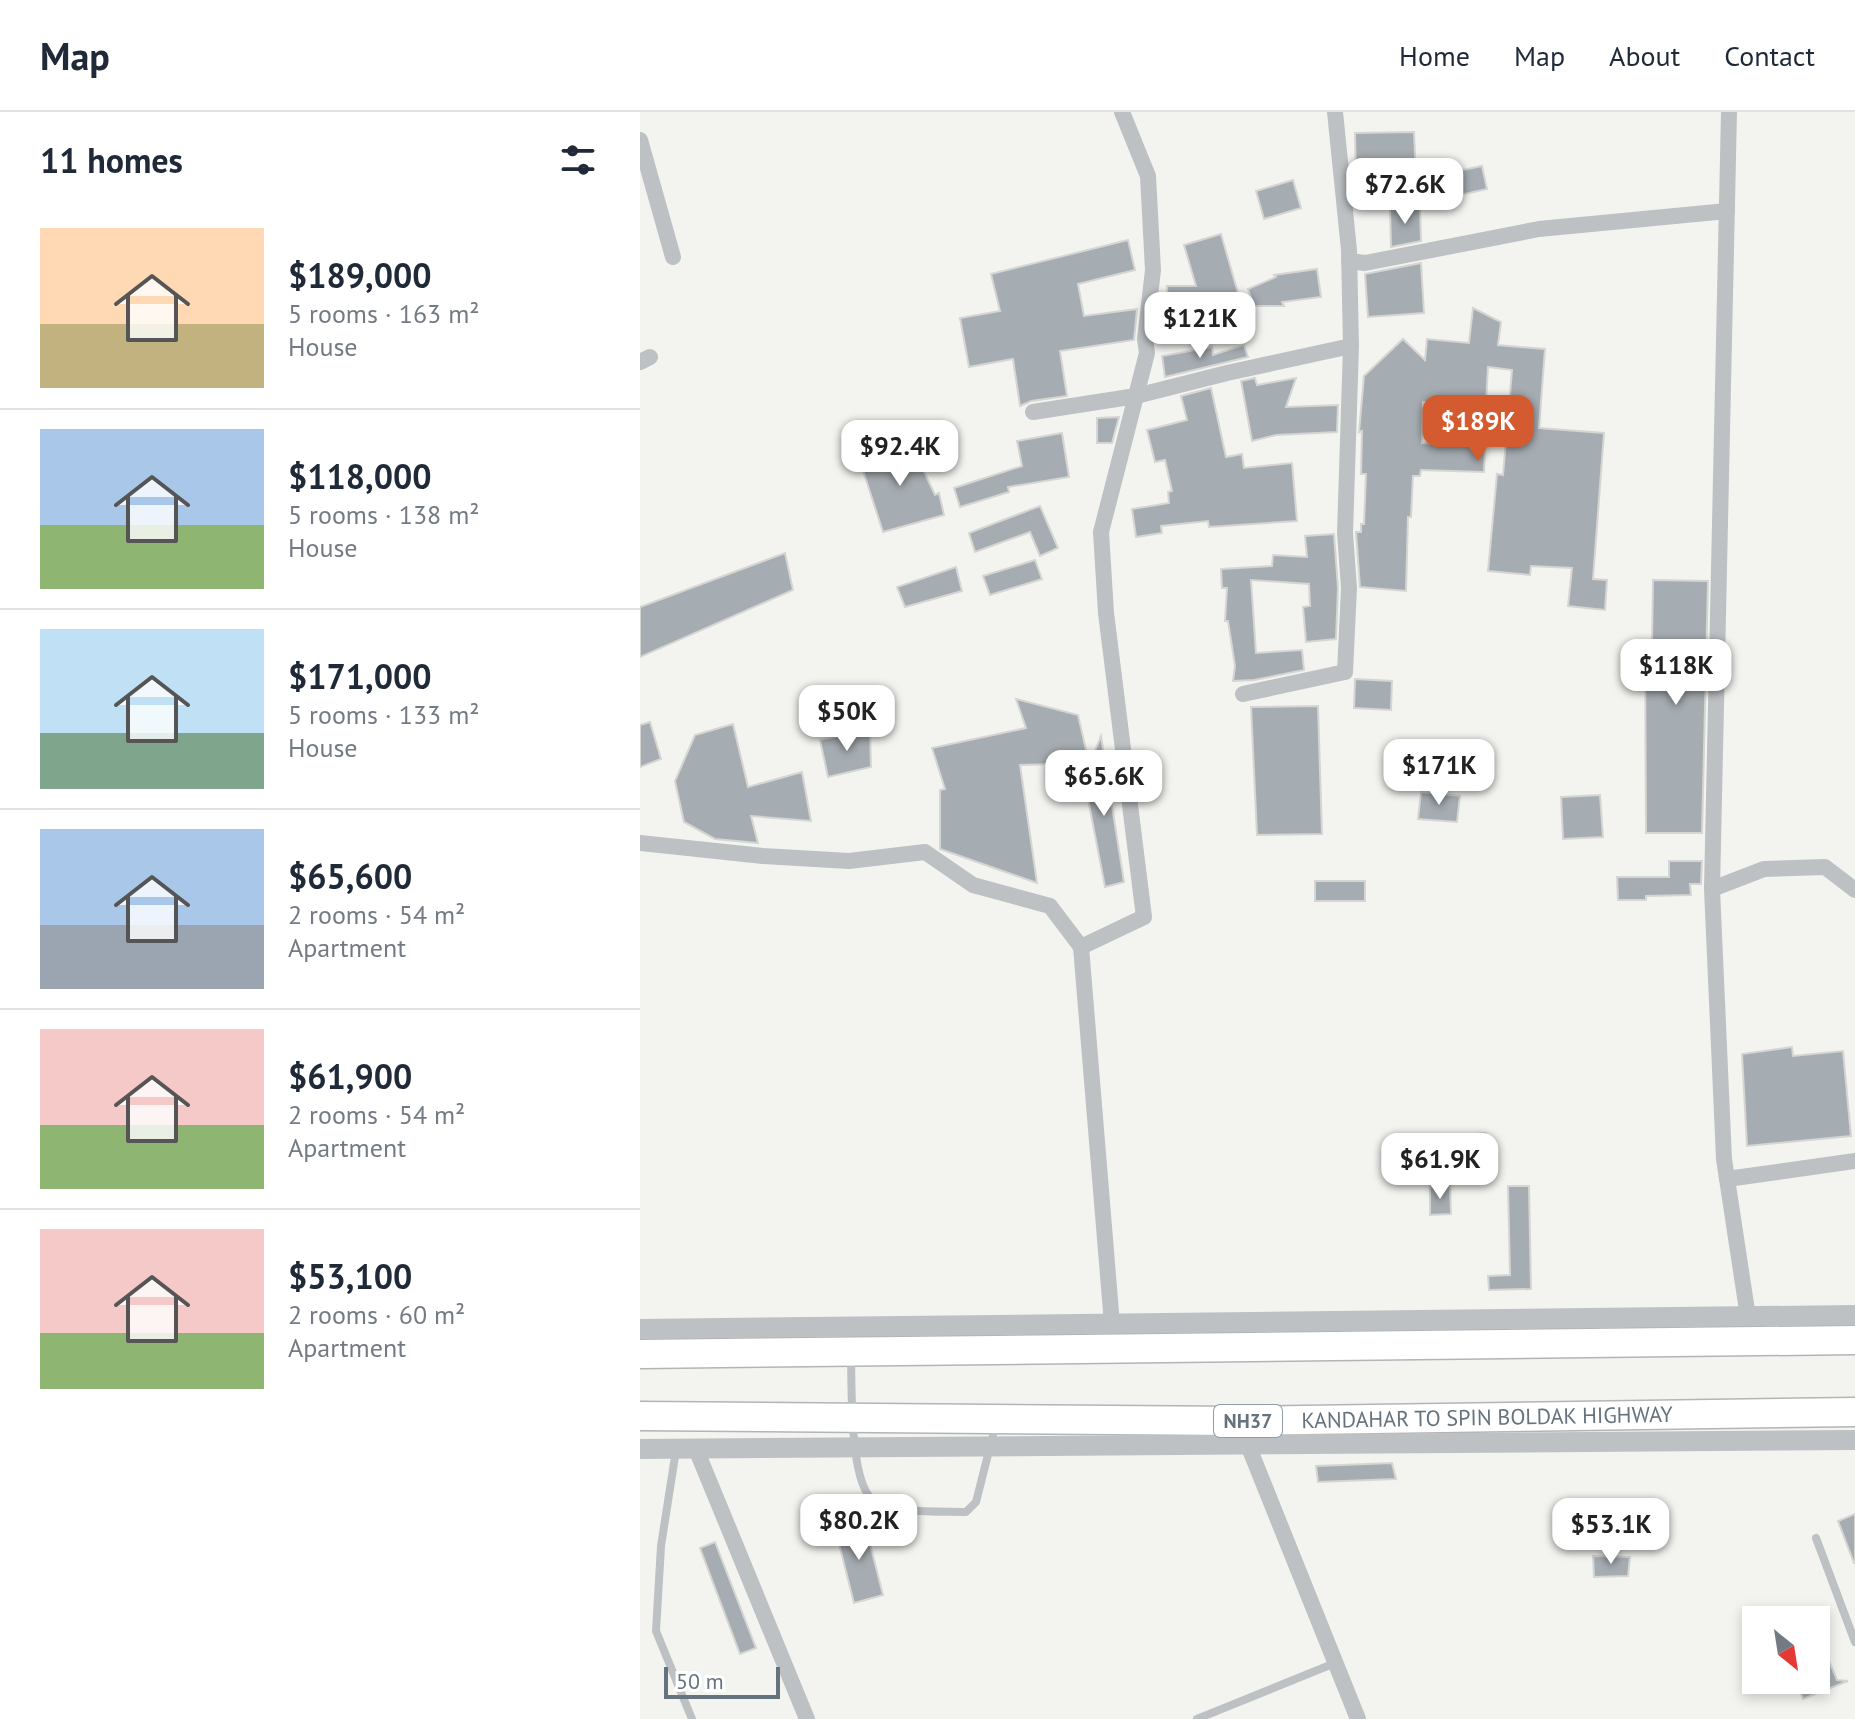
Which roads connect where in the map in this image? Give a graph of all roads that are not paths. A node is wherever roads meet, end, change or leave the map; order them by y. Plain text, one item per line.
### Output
1 (1122, 112) edge
2 (1335, 112) edge
3 (1729, 112) edge
4 (640, 140) edge
5 (1727, 211) junction
6 (673, 257) dead end
7 (1349, 261) junction
8 (1351, 346) junction
9 (1136, 396) junction
10 (1033, 412) dead end
11 (1243, 694) dead end
12 (640, 843) edge
13 (1712, 889) junction
14 (1855, 890) edge
15 (1081, 947) junction
16 (1855, 1161) edge
17 (1727, 1179) junction
18 (1855, 1315) edge
19 (1748, 1317) junction
20 (1112, 1324) junction
21 (640, 1329) edge
22 (851, 1339) junction
23 (1855, 1340) edge
24 (640, 1354) edge
25 (1855, 1412) edge
26 (640, 1416) edge
27 (853, 1417) junction
28 (997, 1419) junction
29 (1855, 1440) edge
30 (1248, 1445) junction
31 (854, 1447) junction
32 (990, 1447) junction
33 (640, 1449) edge
34 (686, 1449) junction
35 (1816, 1538) dead end
36 (1855, 1642) edge
37 (1335, 1663) junction
38 (692, 1719) edge
39 (807, 1719) edge
40 (1197, 1719) edge
41 (1358, 1719) edge

1 - 9 street
2 - 7 street
3 - 5 street
4 - 6 street
5 - 7 street
5 - 13 street
7 - 8 street
8 - 9 street
8 - 11 street
9 - 10 street
9 - 15 street
12 - 15 street
13 - 14 street
13 - 17 street
15 - 20 street
16 - 17 street
17 - 19 street
18 - 19 street
19 - 20 street
20 - 22 street
21 - 22 street
22 - 23 highway
22 - 24 highway
22 - 27 lane
25 - 28 highway, KANDAHAR TO SPIN BOLDAK HIGHWAY / NH37
26 - 27 highway, KANDAHAR TO SPIN BOLDAK HIGHWAY / NH37
27 - 28 highway, KANDAHAR TO SPIN BOLDAK HIGHWAY / NH37
27 - 31 lane
28 - 32 lane
29 - 30 street
30 - 32 street
30 - 37 street
31 - 32 street
31 - 32 lane
31 - 34 street
33 - 34 street
34 - 38 lane
34 - 39 street
35 - 36 lane
37 - 40 lane
37 - 41 street

